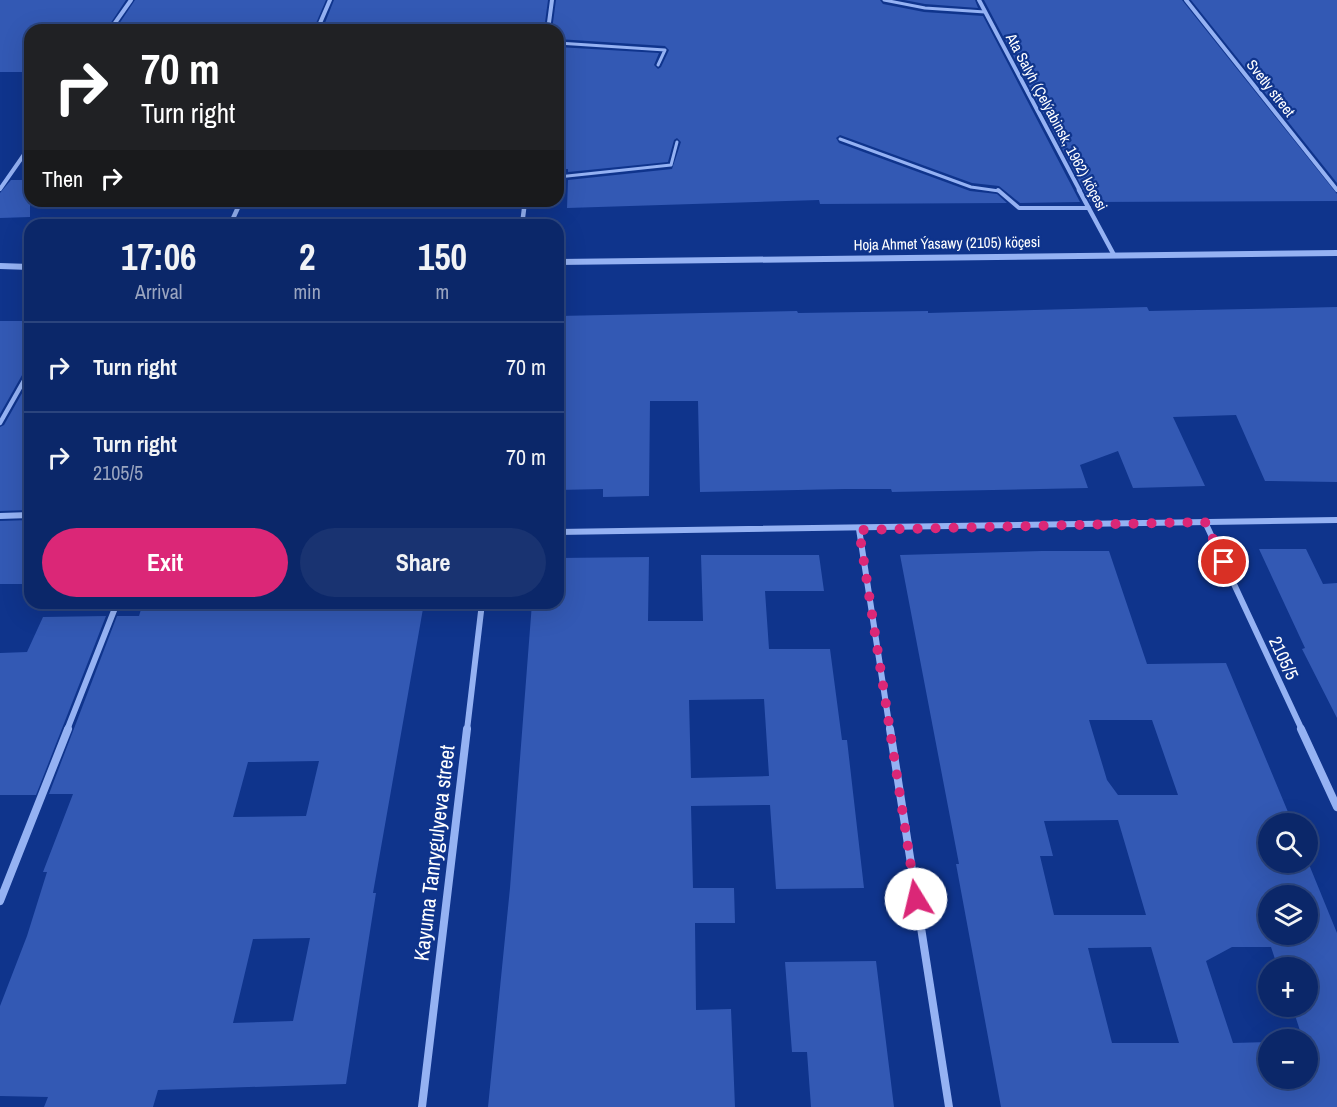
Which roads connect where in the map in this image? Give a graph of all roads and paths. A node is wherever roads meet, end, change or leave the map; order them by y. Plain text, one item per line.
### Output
1 (131, 0) edge
2 (330, 0) edge
3 (552, 0) edge
4 (884, 0) edge
5 (979, 0) edge
6 (1186, 0) edge
7 (985, 12) junction
8 (114, 24) edge
9 (320, 24) edge
10 (549, 24) edge
11 (564, 43) edge
12 (658, 65) dead end
13 (840, 139) dead end
14 (676, 142) dead end
15 (24, 155) edge
16 (564, 176) edge
17 (0, 189) edge
18 (1337, 190) edge
19 (1089, 208) junction
20 (1337, 253) edge
21 (1114, 255) junction
22 (564, 262) edge
23 (0, 266) edge
24 (24, 267) edge
25 (24, 381) edge
26 (0, 423) edge
27 (24, 515) edge
28 (0, 516) edge
29 (1337, 520) edge
30 (1205, 522) junction
31 (859, 530) junction
32 (564, 532) edge
33 (115, 609) edge
34 (481, 609) edge
35 (1337, 807) edge
36 (0, 901) edge
37 (422, 1107) edge
38 (949, 1107) edge

1 - 8 street
2 - 9 street
3 - 10 street
4 - 7 lane
5 - 7 street, Ata Salyh (Çelýabinsk, 1962) köçesi
6 - 18 street, Svetly street
7 - 19 street, Ata Salyh (Çelýabinsk, 1962) köçesi
11 - 12 lane
13 - 19 lane
14 - 16 lane
15 - 17 street
19 - 21 street, Ata Salyh (Çelýabinsk, 1962) köçesi
20 - 21 street, Hoja Ahmet Ýasawy (2105) köçesi
21 - 22 street, Hoja Ahmet Ýasawy (2105) köçesi
23 - 24 street
25 - 26 street
27 - 28 street
29 - 30 street
30 - 31 street
30 - 35 street, 2105/5
31 - 32 street
31 - 38 street
33 - 36 street
34 - 37 street, Kayuma Tanrygulyeva street

